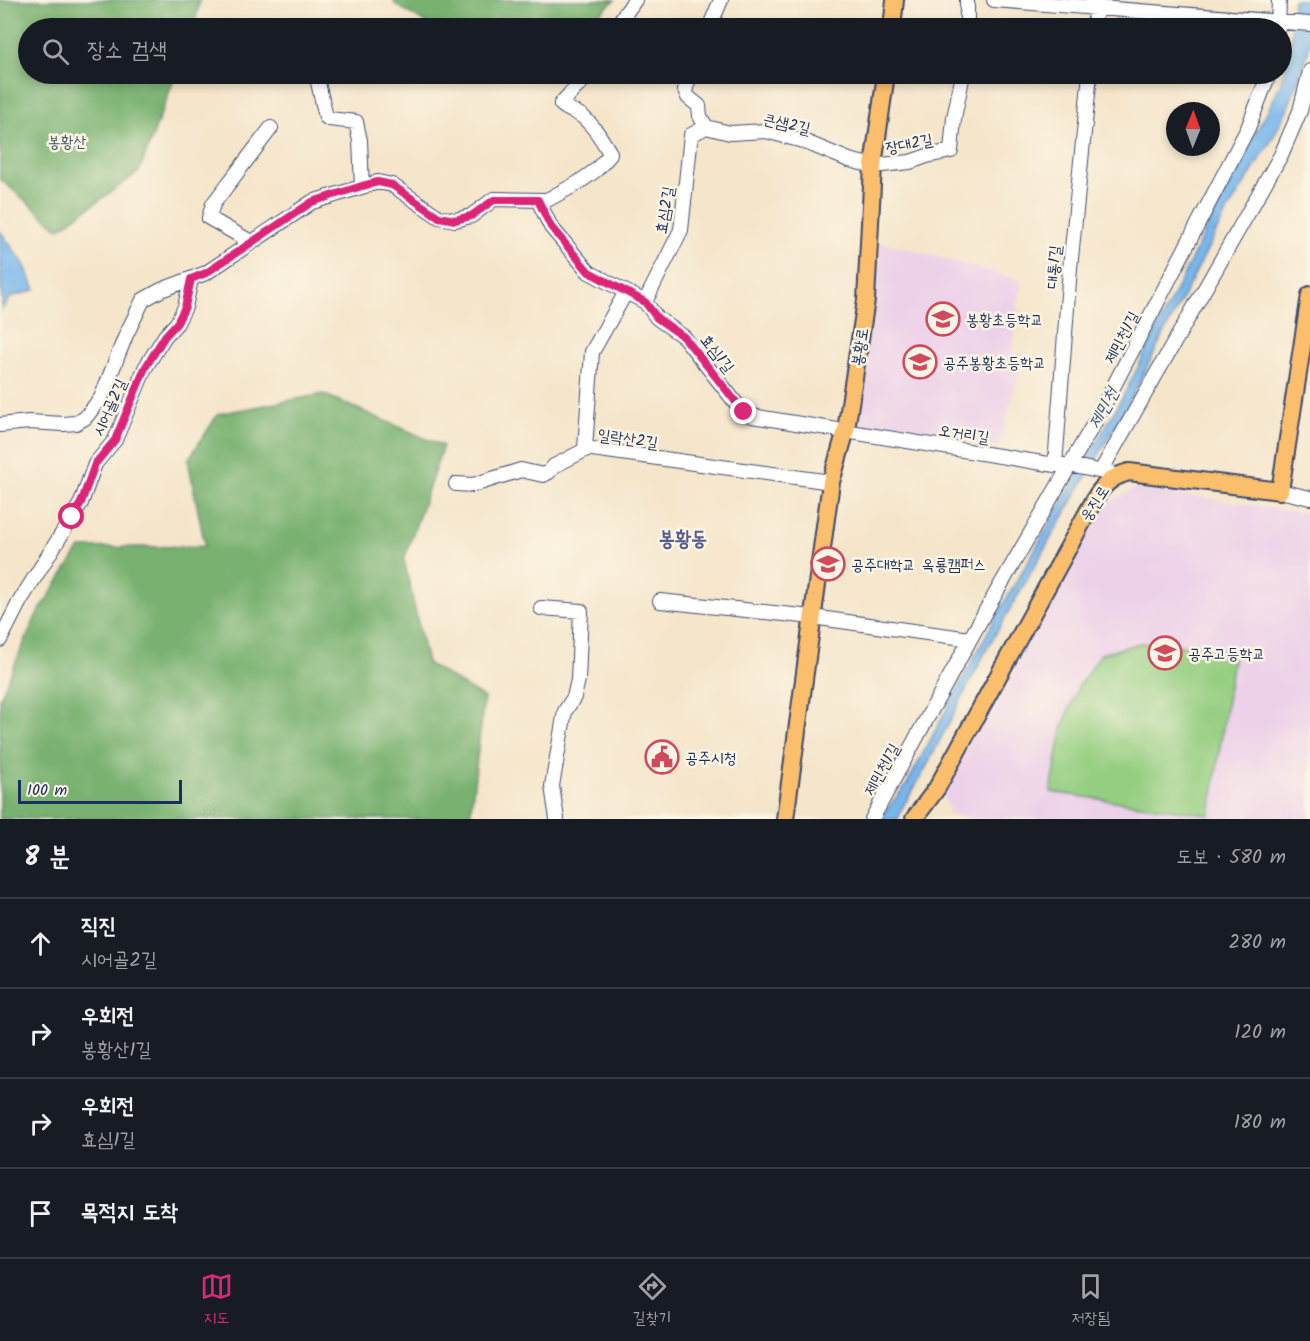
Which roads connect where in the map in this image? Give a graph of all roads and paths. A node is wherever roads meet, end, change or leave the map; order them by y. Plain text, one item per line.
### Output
1 (636, 0) edge
2 (721, 0) edge
3 (895, 0) edge
4 (967, 0) edge
5 (994, 0) edge
6 (1279, 0) edge
7 (1097, 4) edge
8 (622, 18) edge
9 (713, 18) edge
10 (893, 18) edge
11 (967, 18) edge
12 (1218, 18) edge
13 (1279, 18) edge
14 (1310, 24) edge
15 (1292, 25) edge
16 (1310, 71) edge
17 (318, 84) edge
18 (580, 84) edge
19 (687, 84) edge
20 (885, 84) edge
21 (961, 84) edge
22 (1089, 84) edge
23 (1265, 84) edge
24 (706, 127) junction
25 (271, 128) dead end
26 (873, 166) junction
27 (362, 186) junction
28 (538, 200) junction
29 (251, 242) junction
30 (191, 279) junction
31 (627, 292) junction
32 (1310, 295) edge
33 (645, 302) junction
34 (0, 425) edge
35 (846, 430) junction
36 (587, 449) junction
37 (1067, 466) junction
38 (1109, 473) junction
39 (831, 482) junction
40 (456, 484) dead end
41 (1280, 491) junction
42 (1310, 498) edge
43 (660, 601) dead end
44 (541, 608) dead end
45 (812, 617) junction
46 (970, 639) junction
47 (0, 640) edge
48 (920, 816) edge
49 (557, 819) edge
50 (785, 819) edge
51 (872, 819) edge

1 - 8 street
2 - 9 street
3 - 10 main road
4 - 11 street
5 - 7 street
6 - 13 street
7 - 12 street
14 - 15 street
16 - 38 street
17 - 27 street
18 - 28 street
19 - 24 street
20 - 26 main road, 봉황로
21 - 26 street, 장대2길
22 - 37 street, 대통1길
23 - 37 street, 제민천1길
24 - 26 street, 큰샘2길
24 - 33 street, 효심2길
25 - 29 street
26 - 35 main road, 봉황로
27 - 28 street, 시어골2길
27 - 29 street, 시어골2길
28 - 31 street, 효심1길
29 - 30 street, 시어골2길
30 - 34 street, 시어골2길
30 - 47 street, 시어골2길
31 - 33 street, 효심1길
31 - 36 street, 일락산2길
32 - 41 main road
33 - 35 street, 효심1길
35 - 37 street, 오거리길
35 - 39 main road, 봉황로
36 - 39 street, 일락산2길
36 - 40 street
37 - 38 street, 오거리길
37 - 46 street, 제민천1길
38 - 41 main road, 웅진로
38 - 48 main road, 웅진로
39 - 45 main road, 봉황로
41 - 42 street
43 - 45 street
44 - 49 street
45 - 46 street
45 - 50 main road, 봉황로
46 - 51 street, 제민천1길

